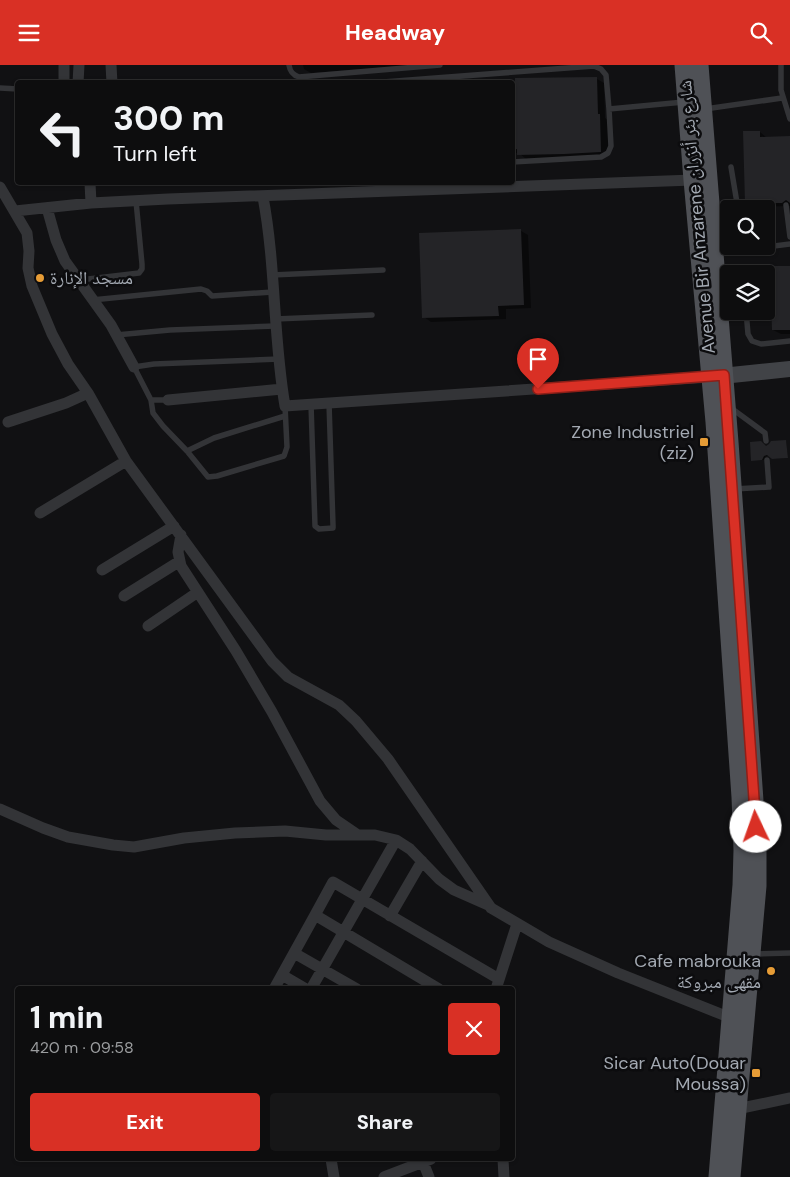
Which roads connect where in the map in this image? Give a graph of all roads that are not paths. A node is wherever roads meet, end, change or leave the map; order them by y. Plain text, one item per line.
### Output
1 (64, 65) edge
2 (79, 65) edge
3 (111, 65) edge
4 (289, 65) edge
5 (440, 65) edge
6 (684, 65) edge
7 (699, 65) edge
8 (781, 65) edge
9 (411, 67) edge
10 (64, 80) edge
11 (78, 80) edge
12 (112, 80) edge
13 (410, 80) edge
14 (0, 88) edge
15 (15, 89) edge
16 (782, 98) junction
17 (695, 106) junction
18 (609, 109) junction
19 (790, 119) edge
20 (515, 162) edge
21 (731, 167) dead end
22 (693, 180) junction
23 (90, 185) edge
24 (0, 187) edge
25 (263, 197) junction
26 (736, 200) edge
27 (136, 201) junction
28 (91, 203) junction
29 (786, 205) dead end
30 (47, 208) junction
31 (15, 211) junction
32 (790, 237) edge
33 (790, 244) edge
34 (775, 245) edge
35 (720, 252) edge
36 (714, 253) junction
37 (383, 270) dead end
38 (272, 275) junction
39 (78, 281) junction
40 (273, 292) junction
41 (92, 300) junction
42 (372, 315) dead end
43 (747, 320) edge
44 (275, 322) junction
45 (116, 335) junction
46 (790, 341) edge
47 (279, 359) junction
48 (134, 367) junction
49 (790, 369) edge
50 (717, 376) junction
51 (282, 389) junction
52 (88, 393) junction
53 (151, 400) junction
54 (168, 400) joint
55 (329, 403) junction
56 (311, 404) junction
57 (726, 405) junction
58 (285, 411) junction
59 (8, 422) dead end
60 (766, 441) dead end
61 (187, 451) junction
62 (767, 460) dead end
63 (126, 461) junction
64 (732, 490) junction
65 (40, 513) dead end
66 (178, 530) junction
67 (180, 561) junction
68 (102, 570) dead end
69 (198, 592) junction
70 (124, 596) dead end
71 (148, 625) dead end
72 (0, 809) edge
73 (358, 835) junction
74 (396, 840) junction
75 (422, 861) junction
76 (362, 899) junction
77 (491, 908) junction
78 (315, 915) junction
79 (390, 916) junction
80 (517, 924) junction
81 (343, 932) junction
82 (294, 953) junction
83 (790, 953) edge
84 (750, 954) junction
85 (322, 969) junction
86 (282, 975) junction
87 (497, 984) edge
88 (422, 985) edge
89 (276, 986) edge
90 (301, 986) edge
91 (313, 986) edge
92 (352, 986) edge
93 (730, 1018) junction
94 (790, 1098) edge
95 (737, 1109) junction
96 (331, 1161) edge
97 (424, 1161) edge
98 (427, 1161) edge
99 (503, 1161) edge
100 (334, 1177) edge
101 (384, 1177) edge
102 (429, 1177) edge
103 (504, 1177) edge
104 (718, 1177) edge
105 (731, 1177) edge

1 - 10 street
2 - 11 street
3 - 12 street
4 - 9 lane
5 - 9 lane
6 - 17 main road, Avenue Bir Anzarene شارع بئر أنزران
7 - 17 main road, Avenue Bir Anzarene شارع بئر أنزران
8 - 16 lane
13 - 18 lane
14 - 15 lane
16 - 17 lane
16 - 19 lane
17 - 18 lane
17 - 22 main road, Avenue Bir Anzarene شارع بئر أنزران
17 - 36 main road, Avenue Bir Anzarene شارع بئر أنزران
18 - 20 lane
21 - 26 lane
22 - 25 street
22 - 50 main road, Avenue Bir Anzarene شارع بئر أنزران
23 - 28 street
24 - 31 street
25 - 27 street
25 - 38 street
27 - 28 street
27 - 39 lane
28 - 30 street
29 - 32 lane
30 - 31 street
30 - 39 street
31 - 52 street
33 - 34 lane
35 - 36 lane
36 - 50 main road, Avenue Bir Anzarene شارع بئر أنزران
37 - 38 lane
38 - 40 street
39 - 41 street
40 - 41 lane
40 - 44 street
41 - 45 street
42 - 44 lane
43 - 46 lane
44 - 45 lane
44 - 47 street
45 - 48 street
47 - 48 lane
47 - 51 street
48 - 53 lane
49 - 50 street
50 - 55 street
50 - 57 main road, Avenue Bir Anzarene شارع بئر أنزران
50 - 93 main road, Avenue Bir Anzarene شارع بئر أنزران
51 - 54 street
51 - 58 street
52 - 59 street
52 - 63 street
53 - 54 lane
53 - 61 lane
55 - 56 street
55 - 56 lane
56 - 58 street
57 - 60 lane
57 - 64 main road, Avenue Bir Anzarene شارع بئر أنزران
58 - 61 lane
58 - 61 lane
62 - 64 lane
63 - 65 street
63 - 66 street
64 - 84 main road, Avenue Bir Anzarene شارع بئر أنزران
66 - 67 street
66 - 68 street
66 - 77 street
67 - 69 street
67 - 70 street
69 - 71 street
69 - 73 street
72 - 73 street
73 - 74 street
74 - 75 street
74 - 76 street
75 - 77 street
75 - 79 street
76 - 78 street
76 - 79 street
76 - 81 street
77 - 80 street
78 - 81 street
78 - 82 street
79 - 87 street
80 - 87 street
80 - 93 street
81 - 85 street
81 - 88 street
82 - 85 street
82 - 86 street
83 - 84 lane
84 - 95 main road, Avenue Bir Anzarene شارع بئر أنزران
85 - 91 street
85 - 92 street
86 - 89 street
86 - 90 street
93 - 104 main road, Avenue Bir Anzarene شارع بئر أنزران
94 - 95 street
95 - 105 main road, Avenue Bir Anzarene شارع بئر أنزران
96 - 100 street
97 - 101 street
98 - 102 street
99 - 103 street

